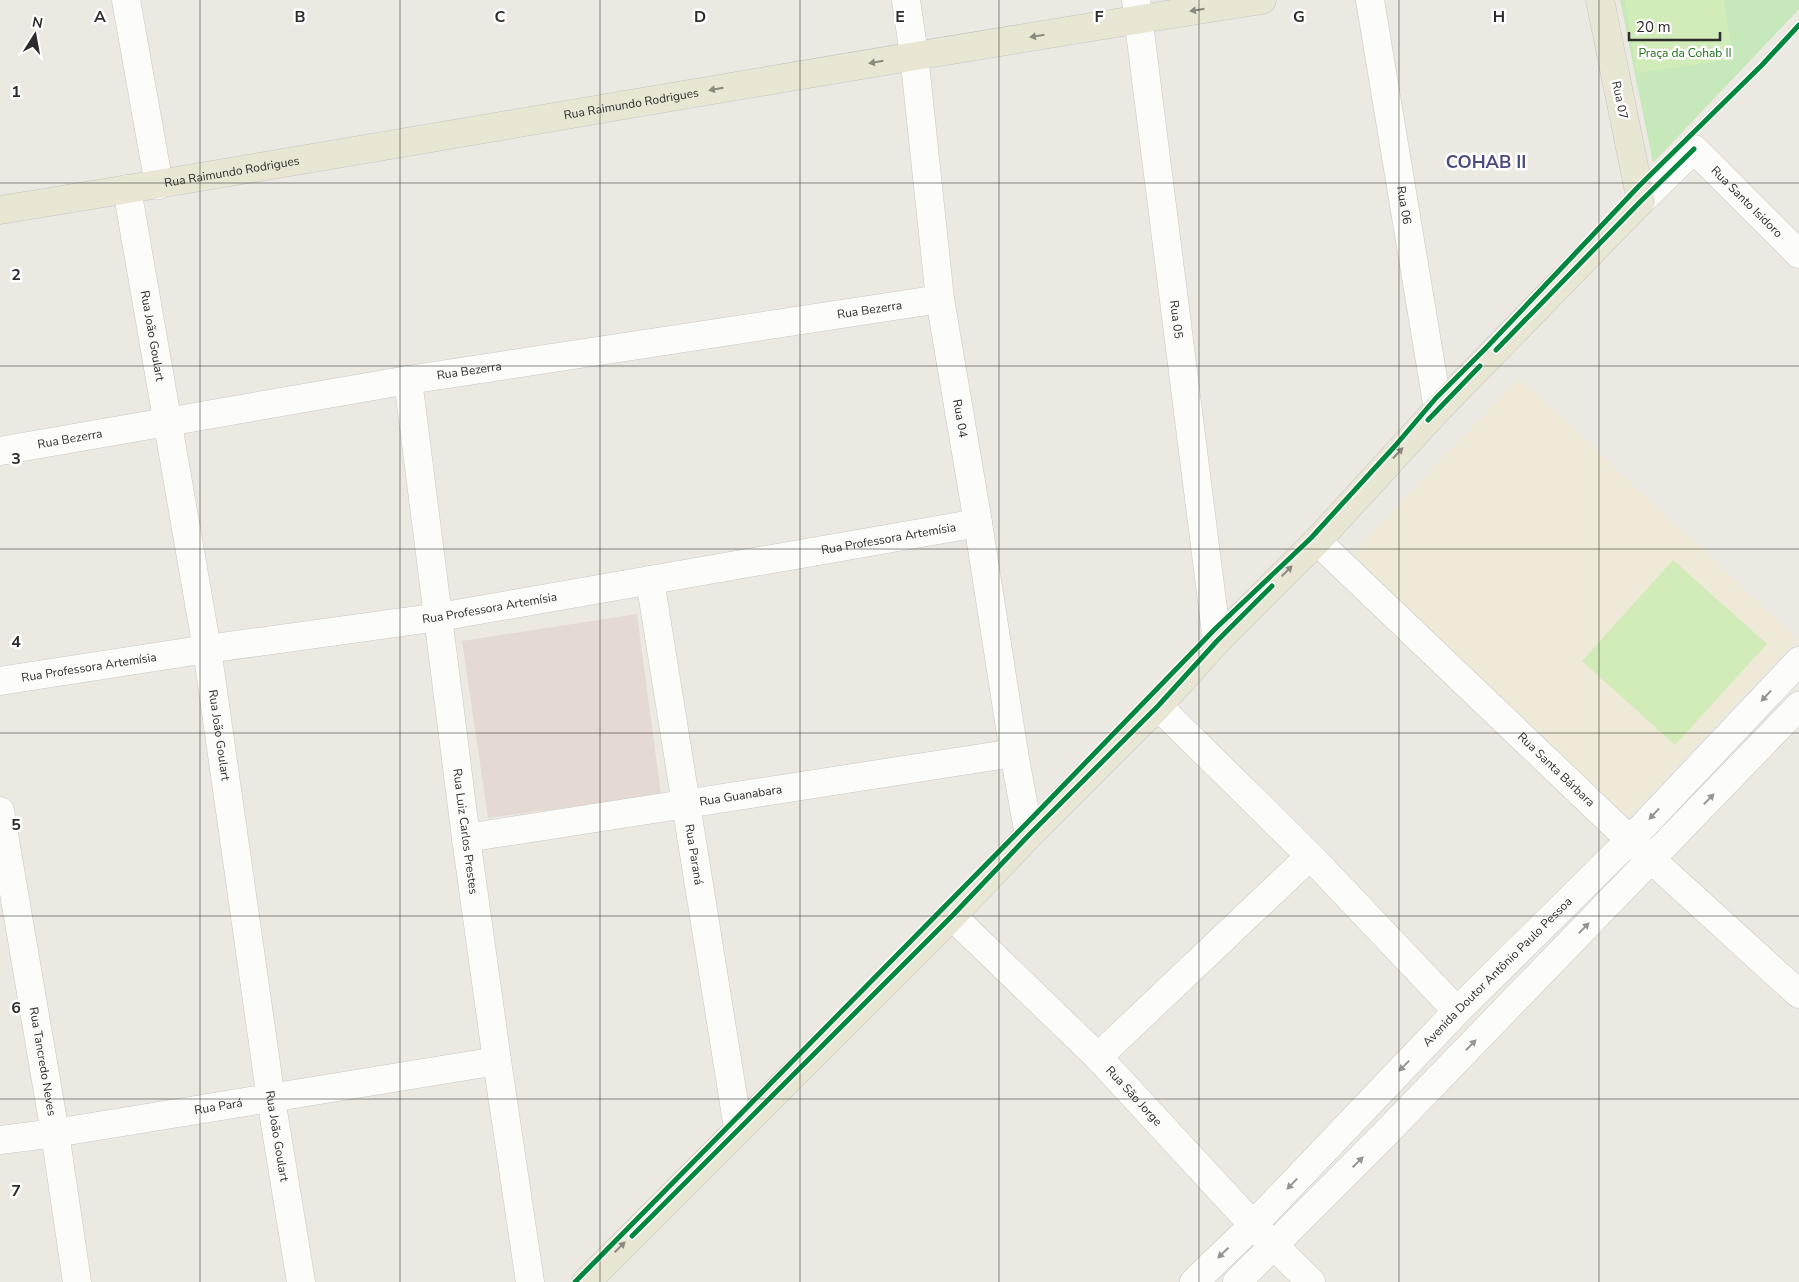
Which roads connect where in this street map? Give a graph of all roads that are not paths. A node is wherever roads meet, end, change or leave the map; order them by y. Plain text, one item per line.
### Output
1 (126, 0) edge
2 (906, 0) edge
3 (1262, 0) edge
4 (1370, 0) edge
5 (1600, 0) edge
6 (1138, 9) edge
7 (914, 56) junction
8 (159, 185) junction
9 (127, 189) junction
10 (1641, 201) junction
11 (0, 210) edge
12 (1799, 254) edge
13 (940, 299) junction
14 (408, 380) junction
15 (1438, 409) junction
16 (168, 422) junction
17 (0, 451) edge
18 (978, 523) junction
19 (1317, 541) junction
20 (650, 580) junction
21 (439, 617) junction
22 (1217, 641) junction
23 (207, 649) junction
24 (1799, 661) edge
25 (0, 681) edge
26 (1158, 706) junction
27 (1799, 706) edge
28 (1014, 753) junction
29 (687, 804) junction
30 (0, 811) edge
31 (1029, 835) junction
32 (466, 838) junction
33 (1630, 840) junction
34 (1310, 856) junction
35 (1651, 859) junction
36 (952, 916) junction
37 (1798, 991) edge
38 (1457, 1011) junction
39 (1098, 1057) junction
40 (497, 1061) junction
41 (271, 1099) junction
42 (738, 1128) junction
43 (55, 1133) junction
44 (0, 1140) edge
45 (1253, 1225) junction
46 (1274, 1246) junction
47 (77, 1282) edge
48 (301, 1282) edge
49 (530, 1282) edge
50 (586, 1282) edge
51 (1194, 1282) edge
52 (1237, 1282) edge
53 (1311, 1282) edge

1 - 8 street
2 - 7 street, Rua 04
3 -> 6 main road, Rua Raimundo Rodrigues
4 - 15 street, Rua 06
5 - 10 main road, Rua 07
6 -> 7 main road, Rua Raimundo Rodrigues
6 - 22 street, Rua 05
7 -> 8 main road, Rua Raimundo Rodrigues
7 - 13 street, Rua 04
8 - 9 main road, Rua Raimundo Rodrigues
9 - 11 main road, Rua Raimundo Rodrigues
9 - 16 street, Rua João Goulart
10 - 12 street, Rua Santo Isidoro
10 - 15 main road
13 - 14 street, Rua Bezerra
13 - 18 street, Rua 04
14 - 16 street, Rua Bezerra
14 - 21 street, Rua Luiz Carlos Prestes
19 -> 15 main road
16 - 17 street, Rua Bezerra
16 - 23 street, Rua João Goulart
18 - 20 street, Rua Professora Artemísia
18 - 28 street, Rua 04
22 -> 19 main road
19 - 33 street, Rua Santa Bárbara
20 - 21 street, Rua Professora Artemísia
20 - 29 street, Rua Paraná
21 - 23 street, Rua Professora Artemísia
21 - 32 street, Rua Luiz Carlos Prestes
22 - 26 main road
23 - 25 street, Rua Professora Artemísia
23 - 41 street, Rua João Goulart
24 -> 33 street, Avenida Doutor Antônio Paulo Pessoa
26 - 31 main road
26 - 34 street
35 -> 27 street
28 - 29 street, Rua Guanabara
28 - 31 street, Rua 04
29 - 32 street, Rua Guanabara
29 - 42 street, Rua Paraná
30 - 43 street, Rua Tancredo Neves
31 - 36 main road
32 - 40 street, Rua Luiz Carlos Prestes
33 - 35 street, Rua Santa Bárbara
33 - 38 street, Avenida Doutor Antônio Paulo Pessoa
34 - 38 street
34 - 39 street
35 - 37 street, Rua Santa Bárbara
46 -> 35 street
36 - 39 street, Rua São Jorge
36 - 42 main road
38 -> 45 street, Avenida Doutor Antônio Paulo Pessoa
39 - 45 street, Rua São Jorge
40 - 41 street, Rua Pará
40 - 49 street, Rua Luiz Carlos Prestes
41 - 43 street, Rua Pará
41 - 48 street, Rua João Goulart
50 -> 42 main road
43 - 44 street, Rua Pará
43 - 47 street, Rua Tancredo Neves
45 - 46 street, Rua São Jorge
45 -> 51 street, Avenida Doutor Antônio Paulo Pessoa
46 - 52 street
46 - 53 street, Rua São Jorge

